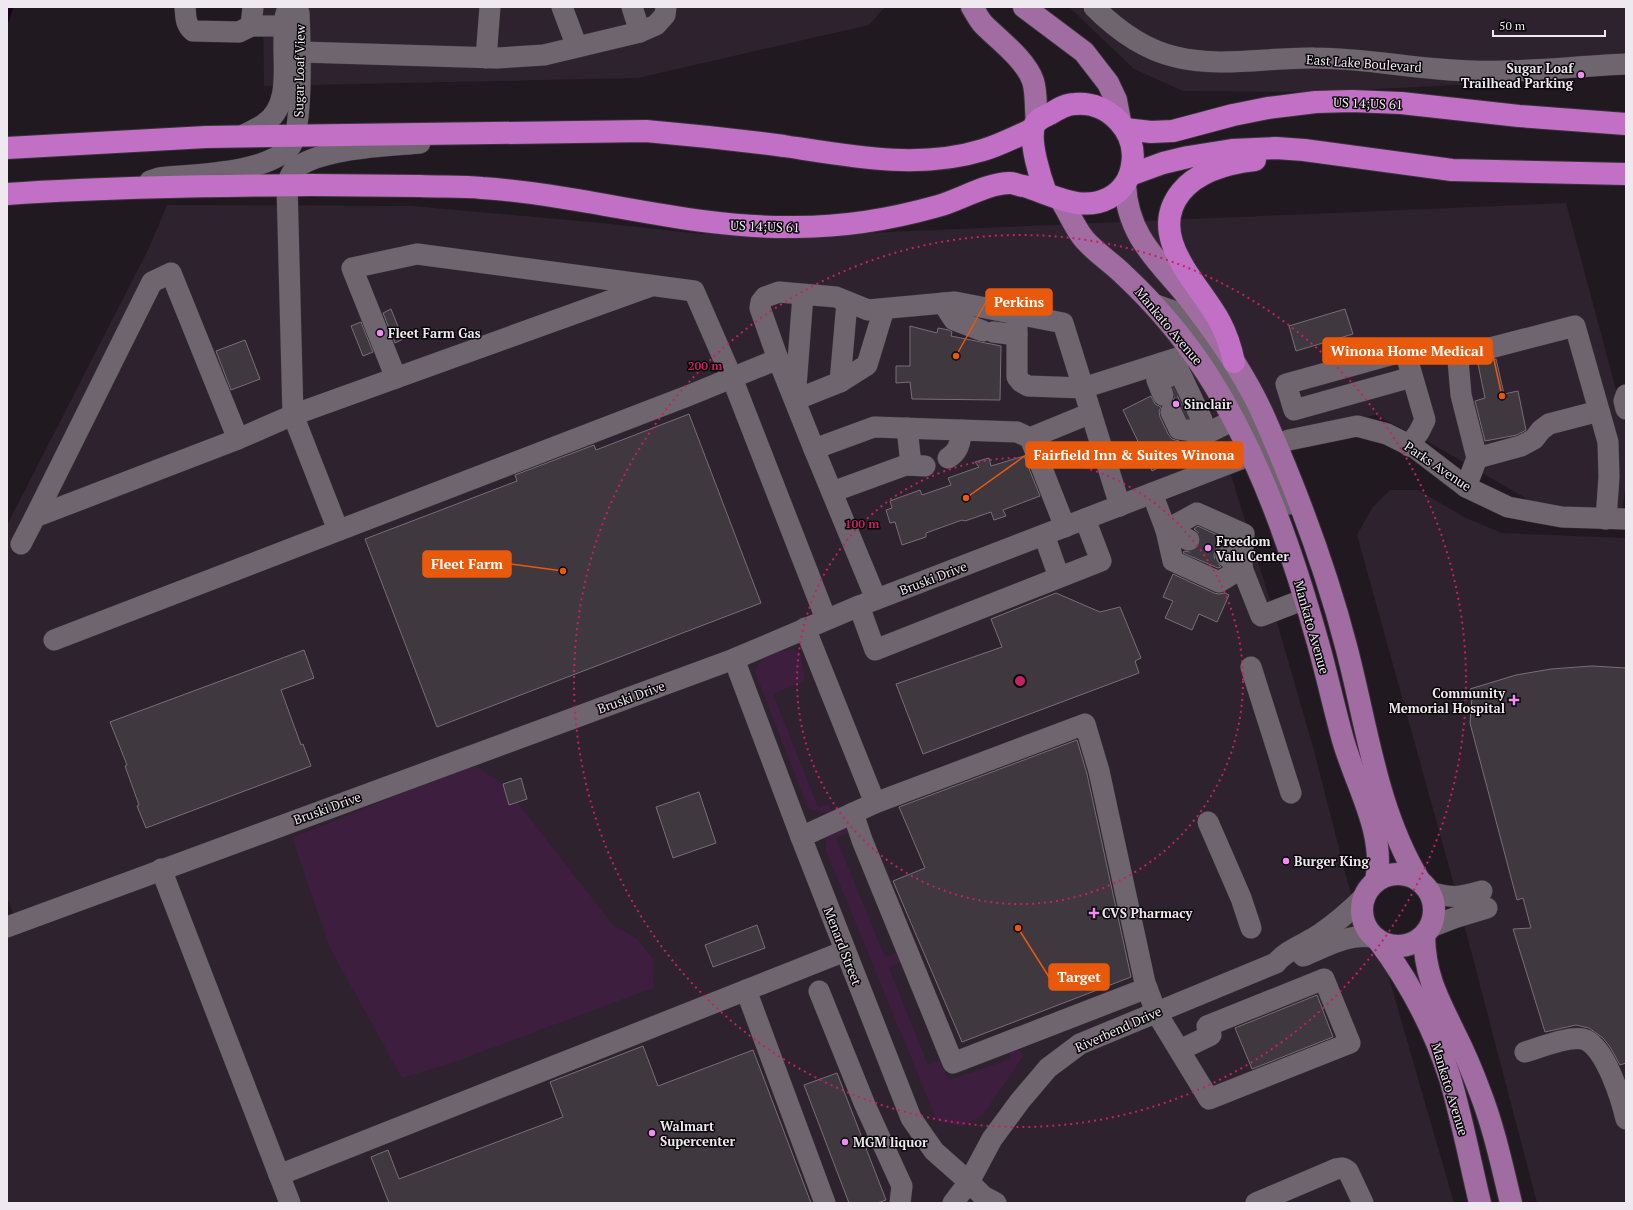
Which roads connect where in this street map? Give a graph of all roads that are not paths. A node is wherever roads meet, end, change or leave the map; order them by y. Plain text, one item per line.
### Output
1 (185, 7) edge
2 (296, 7) edge
3 (490, 7) edge
4 (562, 7) edge
5 (632, 7) edge
6 (666, 7) edge
7 (972, 7) edge
8 (1024, 7) edge
9 (1106, 11) edge
10 (252, 16) edge
11 (286, 17) edge
12 (640, 32) junction
13 (577, 47) junction
14 (301, 52) junction
15 (486, 58) junction
16 (1626, 64) edge
17 (1620, 124) edge
18 (1035, 125) junction
19 (1123, 125) junction
20 (453, 133) junction
21 (242, 136) junction
22 (297, 136) junction
23 (7, 148) edge
24 (1323, 152) junction
25 (1626, 174) edge
26 (1127, 180) junction
27 (287, 185) junction
28 (133, 188) junction
29 (12, 194) edge
30 (1053, 196) junction
31 (654, 284) junction
32 (803, 295) junction
33 (847, 302) junction
34 (943, 303) junction
35 (1154, 304) junction
36 (884, 309) junction
37 (1017, 314) junction
38 (1017, 335) junction
39 (1192, 353) junction
40 (778, 359) junction
41 (1234, 362) junction
42 (1412, 377) junction
43 (396, 378) junction
44 (732, 378) junction
45 (840, 382) junction
46 (1166, 384) junction
47 (1083, 388) junction
48 (1626, 395) edge
49 (795, 400) junction
50 (1626, 409) edge
51 (1599, 410) junction
52 (1091, 413) junction
53 (293, 415) junction
54 (1234, 420) junction
55 (907, 428) junction
56 (962, 430) junction
57 (1194, 431) junction
58 (1030, 438) junction
59 (238, 439) junction
60 (1276, 445) junction
61 (1409, 446) junction
62 (814, 449) junction
63 (1251, 455) junction
64 (948, 458) dead end
65 (1477, 458) junction
66 (1208, 471) junction
67 (1466, 487) junction
68 (832, 492) junction
69 (1152, 493) junction
70 (1120, 506) junction
71 (35, 517) junction
72 (1085, 519) junction
73 (1616, 519) edge
74 (1065, 527) junction
75 (338, 530) junction
76 (1166, 530) junction
77 (1044, 535) junction
78 (1189, 540) tunnel mouth
79 (21, 544) dead end
80 (1234, 562) junction
81 (1060, 577) junction
82 (1325, 578) junction
83 (1305, 599) junction
84 (868, 603) junction
85 (826, 619) junction
86 (805, 628) junction
87 (54, 640) dead end
88 (734, 659) junction
89 (1251, 667) dead end
90 (1291, 793) dead end
91 (875, 803) junction
92 (853, 813) junction
93 (1208, 822) dead end
94 (801, 837) junction
95 (161, 869) junction
96 (1424, 886) junction
97 (1370, 888) junction
98 (7, 926) edge
99 (1251, 928) dead end
100 (1427, 932) junction
101 (1376, 939) junction
102 (845, 951) junction
103 (1276, 962) junction
104 (1147, 988) junction
105 (746, 990) junction
106 (819, 991) dead end
107 (1156, 1012) junction
108 (1180, 1050) junction
109 (1525, 1052) dead end
110 (1626, 1119) edge
111 (279, 1175) junction
112 (969, 1182) junction
113 (290, 1203) edge
114 (825, 1203) edge
115 (900, 1203) edge
116 (953, 1203) edge
117 (996, 1203) edge
118 (1256, 1203) edge
119 (1363, 1203) edge
120 (1480, 1203) edge
121 (1511, 1203) edge

1 - 10 street
2 - 14 street, Sugar Loaf View
3 - 15 street
4 - 13 street
5 - 12 street
6 - 12 street
7 - 18 main road
8 - 19 main road
9 - 16 street, East Lake Boulevard
10 - 11 street
11 - 21 street, Sugar Loaf View
12 - 13 street
13 - 15 street
14 - 15 street
14 - 22 street, Sugar Loaf View
17 - 19 highway, US 14;US 61
18 - 19 highway, US 14;US 61
18 - 20 highway, US 14;US 61
18 - 30 highway
19 - 26 highway
20 - 22 highway, US 14;US 61
20 - 27 street
21 - 22 highway, US 14;US 61
21 - 23 highway, US 14;US 61
22 - 28 street
24 - 25 highway, US 14;US 61
24 - 26 highway, US 14;US 61
24 - 41 highway
26 - 30 highway, US 14;US 61
26 - 41 main road, Mankato Avenue
27 - 28 highway, US 14;US 61
27 - 30 highway, US 14;US 61
27 - 53 street
28 - 29 highway, US 14;US 61
30 - 35 main road, Mankato Avenue
31 - 43 street
31 - 43 street
31 - 44 street
32 - 33 street
32 - 40 street
32 - 49 street
33 - 36 street
33 - 45 street
34 - 36 street
34 - 37 street
34 - 38 street
35 - 39 main road, Mankato Avenue
35 - 60 street
36 - 45 street
37 - 38 street
37 - 47 street
38 - 47 street
39 - 46 street
39 - 54 main road, Mankato Avenue
40 - 44 street
40 - 49 street
41 - 60 main road, Mankato Avenue
42 - 42 street
42 - 61 street
43 - 53 street
44 - 75 street
44 - 85 street
45 - 49 street
46 - 47 street
46 - 57 street
46 - 57 street
47 - 52 street
48 - 50 street
49 - 62 street
51 - 65 street
51 - 65 street
51 - 73 street
52 - 58 street
52 - 70 street
53 - 59 street
53 - 75 street
54 - 57 street
54 - 63 main road, Mankato Avenue
55 - 56 street
55 - 62 street
55 - 68 street
56 - 58 street
56 - 64 street
57 - 66 street
58 - 74 street
59 - 71 street
59 - 71 street
60 - 61 street, Parks Avenue
60 - 82 main road, Mankato Avenue
61 - 67 street, Parks Avenue
62 - 68 street
63 - 66 street, Bruski Drive
63 - 82 street
63 - 83 main road, Mankato Avenue
65 - 67 street
66 - 69 street, Bruski Drive
67 - 73 street, Parks Avenue
68 - 84 street
69 - 70 street, Bruski Drive
69 - 76 street
70 - 72 street, Bruski Drive
71 - 79 street
72 - 74 street, Bruski Drive
72 - 81 street
74 - 77 street, Bruski Drive
75 - 87 street
76 - 78 street
76 - 80 street
76 - 80 street
77 - 81 street
77 - 84 street, Bruski Drive
80 - 83 street
81 - 84 street
82 - 96 main road, Mankato Avenue
83 - 97 main road, Mankato Avenue
84 - 85 street, Bruski Drive
85 - 86 street, Bruski Drive
86 - 88 street, Bruski Drive
86 - 91 street
88 - 94 street, Menard Street
88 - 95 street, Bruski Drive
89 - 90 street
91 - 92 street
91 - 104 street
92 - 94 street
92 - 104 street
93 - 99 street
94 - 102 street, Menard Street
95 - 98 street, Bruski Drive
95 - 111 street
96 - 97 main road
96 - 100 main road, Mankato Avenue
96 - 100 street
97 - 101 main road, Mankato Avenue
97 - 103 street, Riverbend Drive
100 - 101 main road
100 - 121 main road, Mankato Avenue
101 - 103 street, Riverbend Drive
101 - 120 main road, Mankato Avenue
102 - 105 street
102 - 112 street, Menard Street
103 - 107 street, Riverbend Drive
104 - 107 street
105 - 111 street
105 - 114 street
106 - 115 street
107 - 108 street
107 - 112 street, Riverbend Drive
108 - 108 street
109 - 110 street
111 - 113 street
112 - 116 street, Riverbend Drive
112 - 117 street, Menard Street
118 - 119 street

